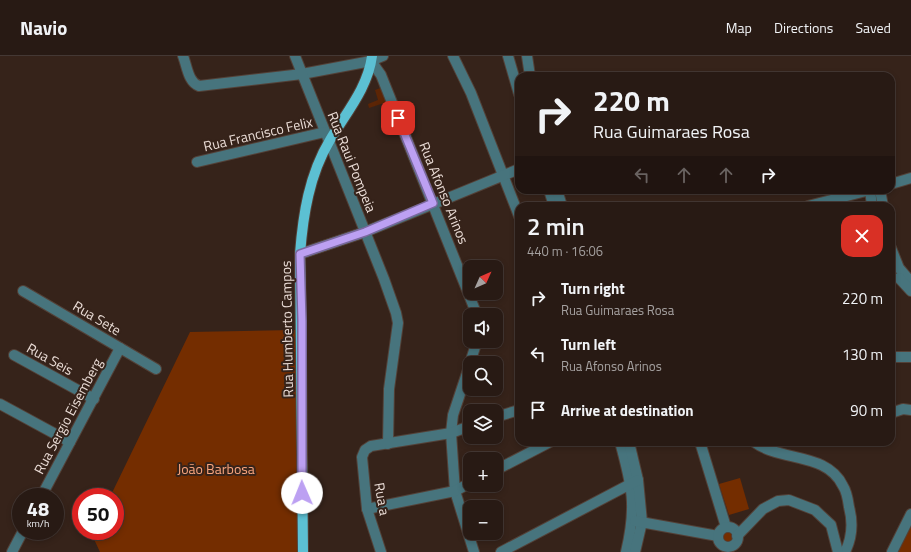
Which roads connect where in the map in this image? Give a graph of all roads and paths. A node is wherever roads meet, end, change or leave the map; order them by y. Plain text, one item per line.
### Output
1 (183, 56) edge
2 (295, 56) edge
3 (383, 56) edge
4 (453, 56) edge
5 (508, 56) edge
6 (527, 56) edge
7 (372, 59) edge
8 (529, 72) edge
9 (302, 74) junction
10 (515, 80) edge
11 (327, 137) junction
12 (197, 162) dead end
13 (515, 170) edge
14 (503, 175) junction
15 (911, 178) edge
16 (895, 183) edge
17 (855, 194) edge
18 (825, 202) edge
19 (433, 203) junction
20 (515, 206) edge
21 (365, 232) junction
22 (300, 254) junction
23 (895, 258) edge
24 (895, 273) edge
25 (911, 282) edge
26 (23, 291) dead end
27 (911, 291) edge
28 (473, 308) edge
29 (120, 348) junction
30 (14, 355) dead end
31 (895, 357) edge
32 (911, 357) edge
33 (156, 369) dead end
34 (463, 385) edge
35 (94, 399) junction
36 (0, 404) edge
37 (911, 410) edge
38 (515, 411) edge
39 (895, 412) edge
40 (503, 416) edge
41 (463, 428) edge
42 (451, 432) junction
43 (70, 442) junction
44 (388, 444) junction
45 (542, 446) edge
46 (622, 446) edge
47 (630, 446) edge
48 (701, 446) edge
49 (762, 446) edge
50 (503, 466) edge
51 (635, 481) junction
52 (463, 487) edge
53 (46, 488) edge
54 (455, 491) junction
55 (615, 493) junction
56 (633, 503) junction
57 (367, 509) junction
58 (911, 514) edge
59 (637, 521) junction
60 (908, 523) edge
61 (733, 538) edge
62 (18, 540) edge
63 (720, 546) edge
64 (842, 549) edge
65 (12, 552) edge
66 (303, 552) edge
67 (381, 552) edge
68 (474, 552) edge
69 (500, 552) edge
70 (626, 552) edge
71 (635, 552) edge
72 (892, 552) edge

1 - 9 street
2 - 9 street, Rua Raui Pompeia
3 - 7 street
4 - 14 street
5 - 10 street
6 - 8 street
7 - 9 street
7 - 11 main road, Rua Humberto Campos
7 - 19 street, Rua Afonso Arinos
9 - 11 street, Rua Raui Pompeia
11 - 12 street, Rua Francisco Felix
11 - 21 street, Rua Raui Pompeia
11 - 22 main road, Rua Humberto Campos
13 - 14 street
14 - 19 street
14 - 20 street
15 - 16 street
17 - 18 street
19 - 21 street
19 - 28 street, Rua Afonso Arinos
21 - 22 street
21 - 44 street, Rua Raui Pompeia
22 - 66 main road, Rua Humberto Campos
23 - 25 street
24 - 27 street
26 - 29 street, Rua Sete
29 - 33 street, Rua Sete
29 - 35 street, Rua Sergio Eisemberg
30 - 35 street, Rua Seis
31 - 32 street
34 - 42 street
35 - 43 street, Rua Sergio Eisemberg
36 - 43 street
37 - 39 street
38 - 40 street
41 - 42 street
42 - 44 street
42 - 54 street
43 - 53 street, Rua Sergio Eisemberg
44 - 57 street, Rua a
45 - 50 street
46 - 51 street
47 - 51 street
48 - 61 street
49 - 64 street
51 - 55 street
51 - 56 street
51 - 59 street
52 - 54 street
54 - 57 street
54 - 68 street
55 - 56 street
55 - 69 street
56 - 59 street
57 - 67 street, Rua a
58 - 60 street
59 - 63 street
59 - 70 street
59 - 71 street
60 - 72 street
61 - 63 street
61 - 63 street
61 - 64 street
62 - 65 street

